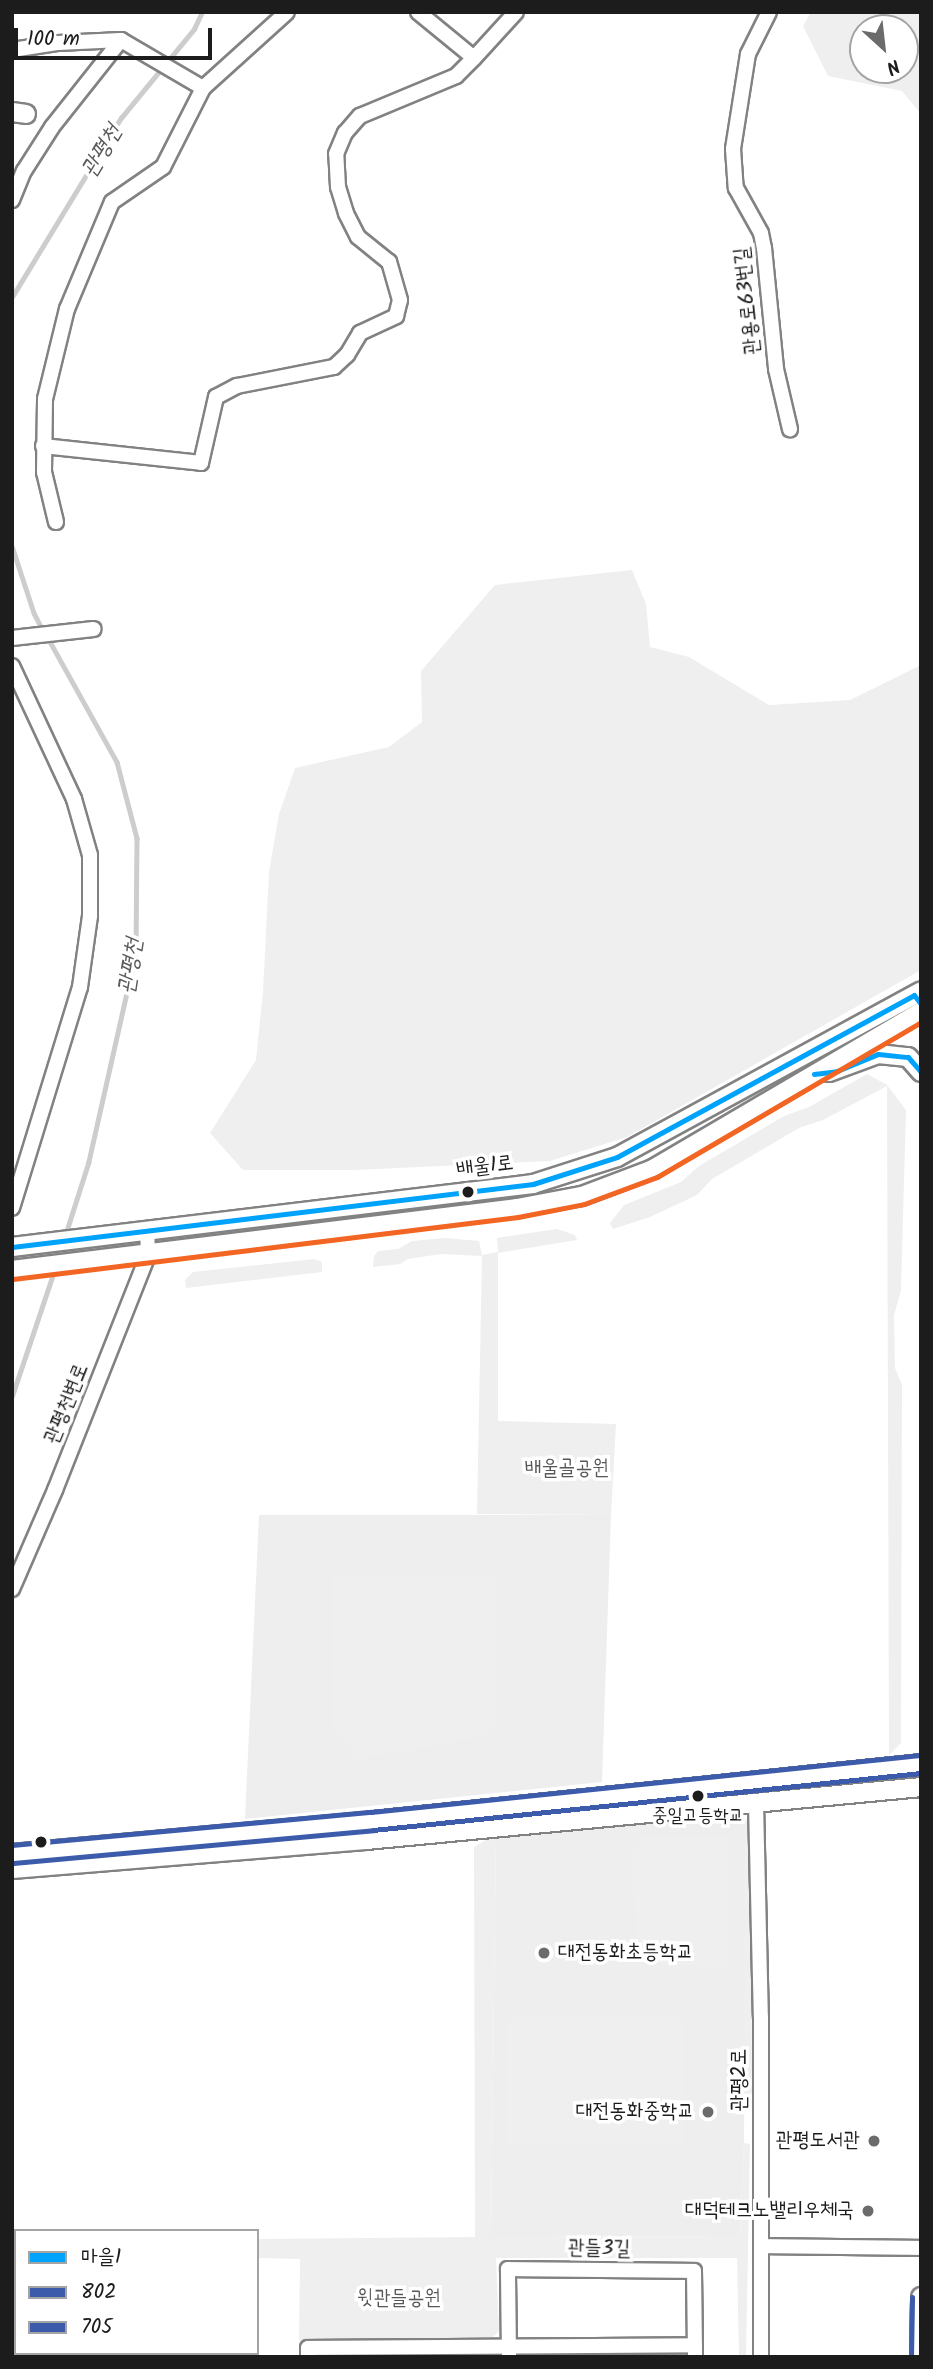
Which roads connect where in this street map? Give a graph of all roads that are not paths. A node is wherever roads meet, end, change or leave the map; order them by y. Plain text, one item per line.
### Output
1 (287, 12) edge
2 (418, 12) edge
3 (516, 12) edge
4 (769, 12) edge
5 (121, 40) junction
6 (12, 50) edge
7 (474, 58) junction
8 (204, 89) junction
9 (12, 200) edge
10 (790, 429) dead end
11 (43, 446) junction
12 (55, 522) dead end
13 (94, 629) dead end
14 (12, 638) edge
15 (12, 666) edge
16 (919, 1000) edge
17 (921, 1072) edge
18 (808, 1075) junction
19 (12, 1208) edge
20 (139, 1233) junction
21 (12, 1247) edge
22 (148, 1255) junction
23 (12, 1270) edge
24 (12, 1589) edge
25 (921, 1764) edge
26 (921, 1787) edge
27 (757, 1803) junction
28 (12, 1854) edge
29 (12, 1868) edge
30 (761, 2246) junction
31 (921, 2248) edge
32 (921, 2297) edge
33 (695, 2351) edge
34 (509, 2353) edge
35 (308, 2357) edge
36 (761, 2357) edge
37 (920, 2357) edge

1 - 8 street
2 - 7 street
3 - 7 street
4 - 10 street, 관용로63번길
5 - 6 street
5 - 8 street
5 - 9 street
7 - 11 street
8 - 11 street
11 - 12 street
13 - 14 street
15 - 19 street
16 - 18 main road, 배울1로
16 - 20 main road, 배울1로
17 - 18 main road
18 - 22 main road, 배울1로
20 - 21 main road, 배울1로
20 - 22 street, 관평천변로
22 - 23 main road, 배울1로
22 - 24 street, 관평천변로
25 - 28 main road
26 - 27 main road
27 - 29 main road
27 - 30 street, 관평2로
30 - 31 street
30 - 36 street, 관평2로
32 - 37 main road
33 - 34 street, 관들3길
33 - 34 street, 관들3길
34 - 35 street, 관들3길

